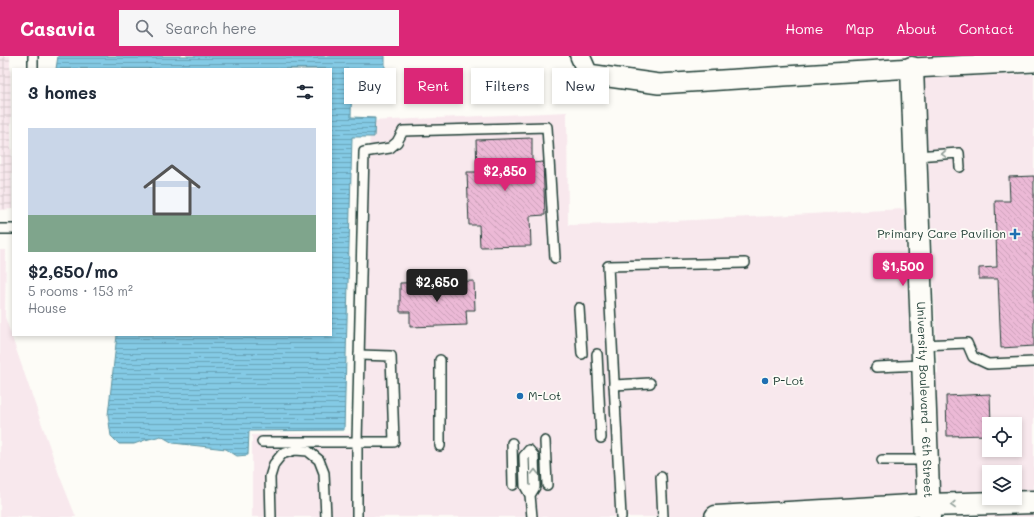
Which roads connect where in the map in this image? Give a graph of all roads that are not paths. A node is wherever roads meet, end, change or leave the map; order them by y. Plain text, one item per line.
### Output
1 (33, 56) edge
2 (580, 56) edge
3 (988, 60) edge
4 (1034, 62) edge
5 (33, 68) edge
6 (912, 68) junction
7 (915, 156) junction
8 (960, 166) dead end
9 (0, 229) edge
10 (12, 229) edge
11 (555, 258) dead end
12 (745, 263) dead end
13 (580, 308) dead end
14 (582, 354) dead end
15 (598, 354) dead end
16 (359, 355) junction
17 (923, 355) junction
18 (440, 360) dead end
19 (1034, 362) edge
20 (876, 367) dead end
21 (650, 383) dead end
22 (614, 385) junction
23 (601, 438) dead end
24 (545, 441) dead end
25 (262, 442) dead end
26 (357, 442) junction
27 (512, 443) dead end
28 (440, 446) dead end
29 (882, 460) dead end
30 (927, 460) junction
31 (661, 477) dead end
32 (513, 485) dead end
33 (547, 485) dead end
34 (530, 495) dead end
35 (1034, 502) edge
36 (984, 510) edge
37 (929, 511) edge
38 (271, 517) edge
39 (326, 517) edge
40 (358, 517) edge
41 (532, 517) edge
42 (621, 517) edge
43 (663, 517) edge
44 (716, 517) edge

1 - 5 lane
2 - 6 street
3 - 4 street
3 - 6 street
6 - 7 street, University Boulevard - 6th Street
8 -> 7 lane
7 - 17 street, University Boulevard - 6th Street
9 - 10 lane
11 - 16 lane
12 - 22 lane
13 - 14 lane
15 - 23 lane
16 - 26 lane
16 - 26 lane
17 - 19 lane
17 - 20 lane
17 - 30 street, University Boulevard - 6th Street
18 - 28 lane
21 - 22 lane
22 - 42 lane
24 - 33 lane
25 - 26 lane
26 - 40 lane
27 - 32 lane
29 - 30 lane
30 - 37 street, University Boulevard - 6th Street
31 - 43 lane
34 - 41 lane
35 - 36 street
36 -> 37 street
37 - 44 street
38 - 39 lane

